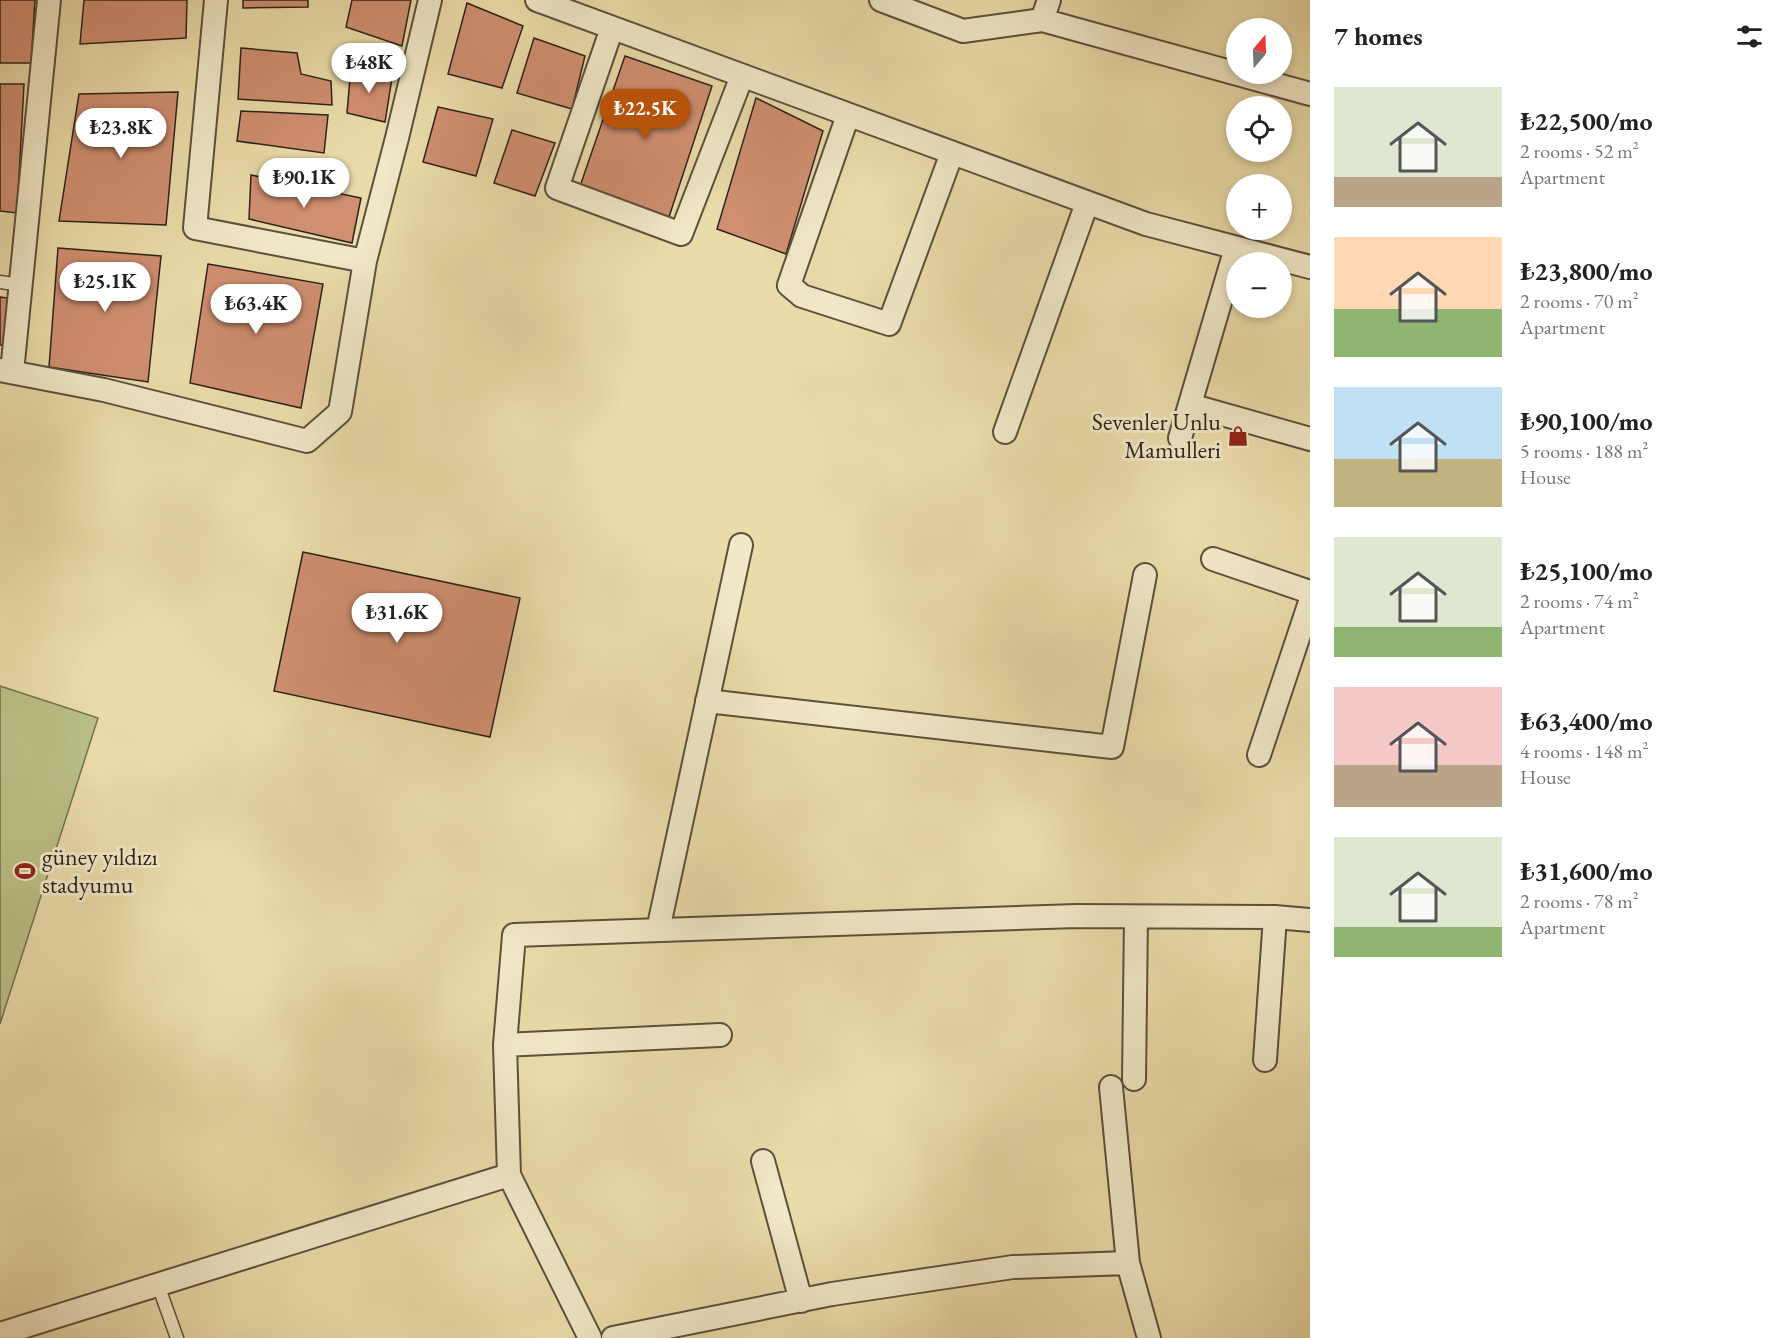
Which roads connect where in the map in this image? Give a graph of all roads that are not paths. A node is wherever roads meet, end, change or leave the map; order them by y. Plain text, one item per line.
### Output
1 (49, 0) edge
2 (216, 0) edge
3 (430, 0) edge
4 (537, 0) edge
5 (880, 0) edge
6 (1046, 10) edge
7 (612, 28) junction
8 (742, 76) junction
9 (1310, 94) edge
10 (848, 115) junction
11 (952, 153) junction
12 (1088, 203) junction
13 (1236, 248) junction
14 (365, 261) junction
15 (1310, 267) edge
16 (10, 284) edge
17 (6, 371) edge
18 (1190, 405) junction
19 (1005, 432) dead end
20 (1180, 438) dead end
21 (1310, 439) edge
22 (741, 545) dead end
23 (1213, 559) dead end
24 (1145, 575) dead end
25 (1310, 592) edge
26 (1310, 602) edge
27 (707, 701) junction
28 (1259, 756) dead end
29 (1136, 917) junction
30 (1275, 918) junction
31 (1310, 920) edge
32 (658, 930) junction
33 (720, 1035) dead end
34 (505, 1045) junction
35 (1265, 1060) dead end
36 (1134, 1079) dead end
37 (1111, 1087) dead end
38 (763, 1161) dead end
39 (508, 1175) junction
40 (1128, 1263) junction
41 (158, 1285) junction
42 (801, 1300) junction
43 (0, 1334) edge
44 (177, 1338) edge
45 (590, 1338) edge
46 (613, 1338) edge
47 (1149, 1338) edge

1 - 16 street
2 - 14 street
3 - 14 street
4 - 7 street
5 - 6 street
6 - 9 street
7 - 8 street
7 - 8 street
8 - 10 street
10 - 11 street
10 - 11 street
11 - 12 street
12 - 13 street
12 - 19 street
13 - 15 street
13 - 18 street
14 - 17 street
16 - 17 street
18 - 20 street
18 - 21 street
22 - 27 street
23 - 25 street
24 - 27 street
26 - 28 street
27 - 32 street
29 - 30 street
29 - 32 street
29 - 36 street
30 - 31 street
30 - 35 street
32 - 34 street
33 - 34 street
34 - 39 street
37 - 40 street
38 - 42 street
39 - 41 street
39 - 45 street
40 - 42 street
40 - 47 street
41 - 43 street
41 - 44 lane
42 - 46 street

